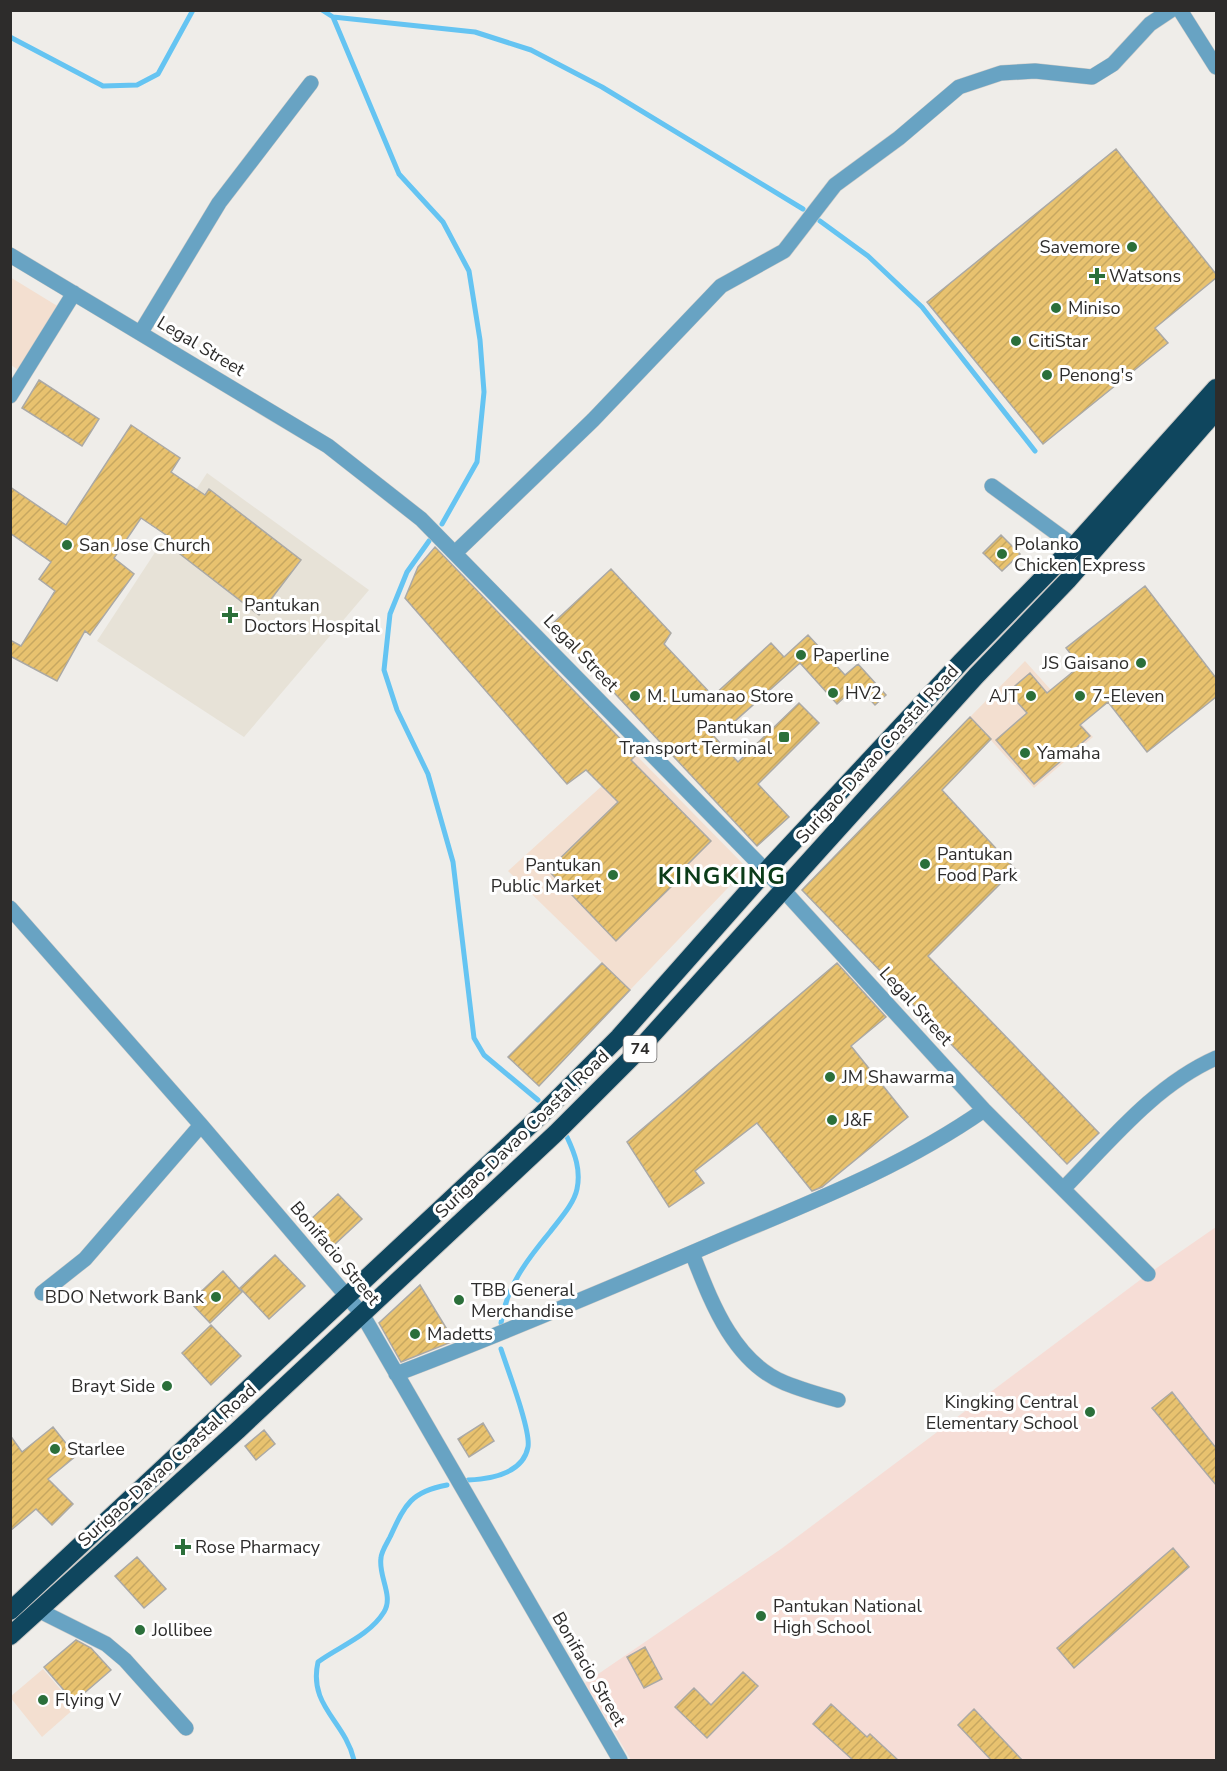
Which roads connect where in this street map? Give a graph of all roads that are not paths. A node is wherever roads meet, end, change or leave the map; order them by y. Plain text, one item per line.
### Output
1 (1172, 10) edge
2 (1180, 10) edge
3 (1216, 67) edge
4 (311, 83) dead end
5 (10, 255) edge
6 (74, 293) junction
7 (141, 332) junction
8 (1216, 388) edge
9 (10, 396) edge
10 (1216, 411) edge
11 (992, 486) dead end
12 (1074, 546) junction
13 (456, 552) junction
14 (1054, 566) junction
15 (1068, 580) junction
16 (962, 662) junction
17 (976, 676) junction
18 (766, 872) junction
19 (783, 890) junction
20 (10, 908) edge
21 (1216, 1058) edge
22 (984, 1110) junction
23 (540, 1116) junction
24 (201, 1125) junction
25 (556, 1133) junction
26 (1064, 1188) junction
27 (692, 1253) junction
28 (1148, 1274) dead end
29 (42, 1293) dead end
30 (347, 1296) junction
31 (362, 1314) junction
32 (396, 1374) junction
33 (838, 1400) dead end
34 (223, 1413) junction
35 (238, 1430) junction
36 (38, 1610) junction
37 (13, 1621) edge
38 (186, 1728) dead end
39 (620, 1761) edge

1 - 13 street
2 - 3 street
4 - 7 street
5 - 6 street, Legal Street
6 - 7 street, Legal Street
6 - 9 street
7 - 13 street, Legal Street
8 - 12 highway, Surigao-Davao Coastal Road / 74
10 - 15 highway, Surigao-Davao Coastal Road / 74
11 - 12 street
12 - 14 highway, Surigao-Davao Coastal Road / 74
13 - 18 street, Legal Street
14 - 15 highway
14 - 16 highway, Surigao-Davao Coastal Road / 74
15 - 17 highway, Surigao-Davao Coastal Road / 74
16 - 17 highway
16 - 18 highway, Surigao-Davao Coastal Road / 74
17 - 19 highway, Surigao-Davao Coastal Road / 74
18 - 19 street, Legal Street
18 - 23 highway, Surigao-Davao Coastal Road / 74
19 - 22 street, Legal Street
19 - 25 highway, Surigao-Davao Coastal Road / 74
20 - 24 street, Bonifacio Street
21 - 26 street
22 - 26 street, Legal Street
22 - 27 street
23 - 25 highway
23 - 30 highway, Surigao-Davao Coastal Road / 74
24 - 29 street
24 - 30 street, Bonifacio Street
25 - 31 highway, Surigao-Davao Coastal Road / 74
26 - 28 street, Legal Street
27 - 32 street
27 - 33 street
30 - 31 street, Bonifacio Street
30 - 34 highway, Surigao-Davao Coastal Road / 74
31 - 32 street, Bonifacio Street
31 - 35 highway, Surigao-Davao Coastal Road / 74
32 - 39 street, Bonifacio Street
34 - 35 highway
34 - 37 highway, Surigao-Davao Coastal Road / 74
35 - 36 highway, Surigao-Davao Coastal Road / 74
36 - 37 highway, Surigao-Davao Coastal Road / 74
36 - 38 street

